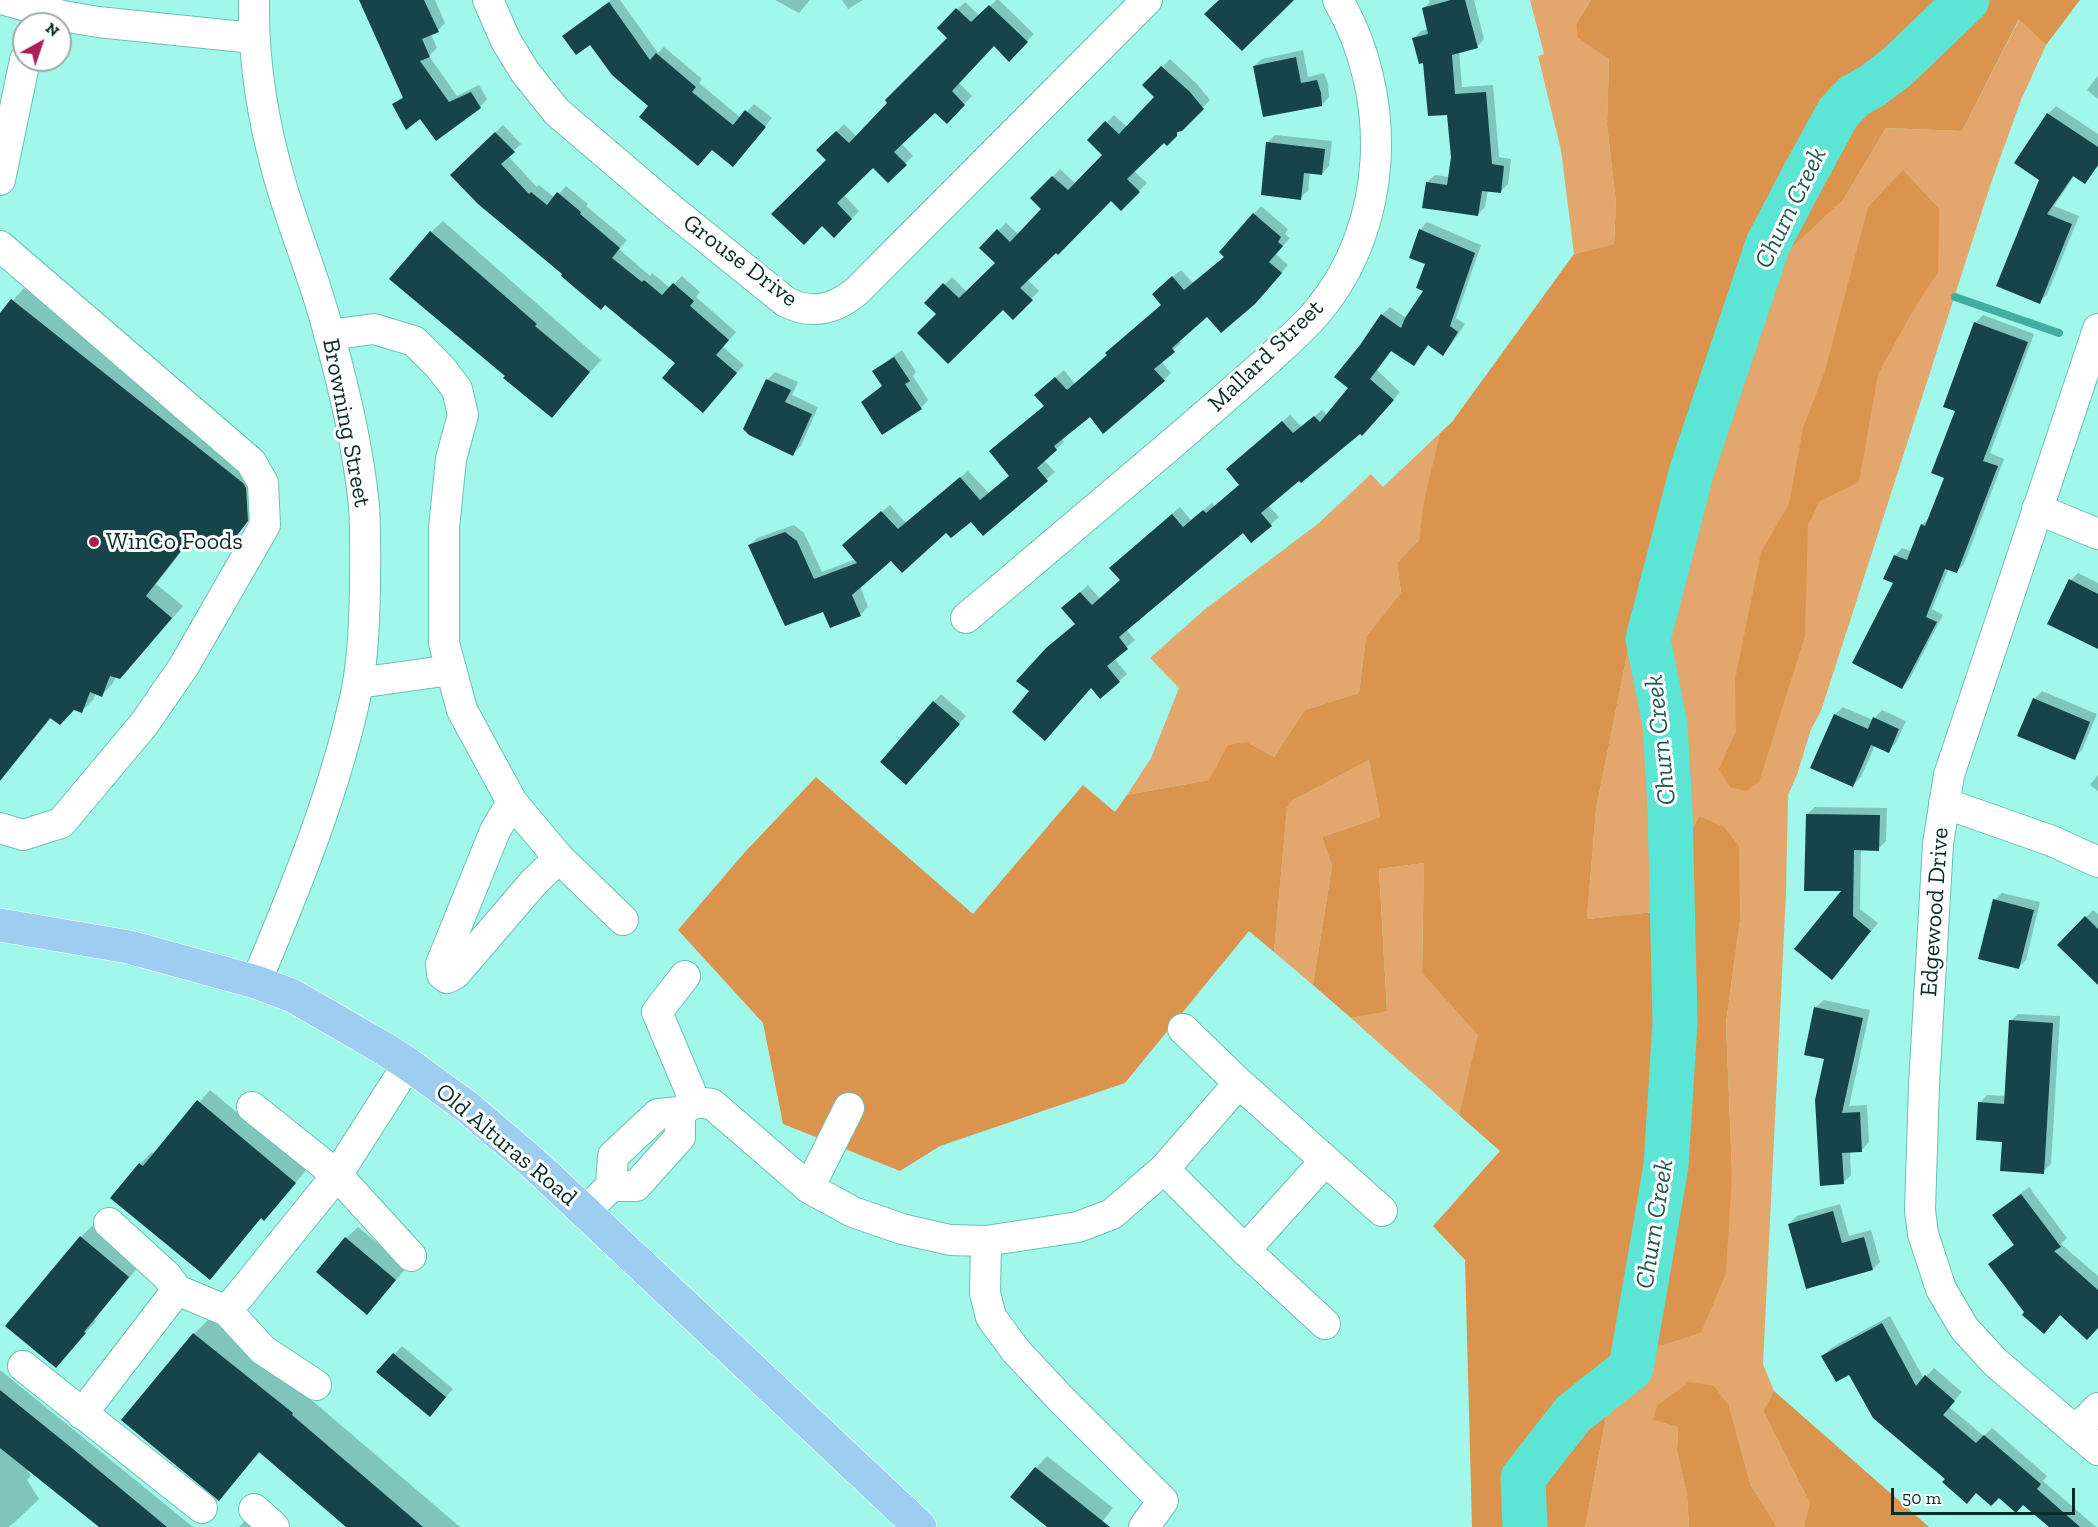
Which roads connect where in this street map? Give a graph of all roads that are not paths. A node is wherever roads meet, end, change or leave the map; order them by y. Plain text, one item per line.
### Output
1 (5, 0) edge
2 (254, 0) edge
3 (488, 0) edge
4 (1148, 0) edge
5 (1338, 0) edge
6 (26, 12) edge
7 (72, 20) edge
8 (253, 38) junction
9 (22, 72) edge
10 (0, 180) edge
11 (0, 246) edge
12 (2098, 329) edge
13 (329, 335) junction
14 (2037, 508) junction
15 (2098, 534) edge
16 (966, 618) dead end
17 (451, 670) junction
18 (358, 683) junction
19 (512, 802) junction
20 (1944, 803) junction
21 (0, 828) edge
22 (558, 858) junction
23 (2098, 862) edge
24 (623, 920) dead end
25 (0, 925) edge
26 (685, 976) dead end
27 (256, 982) junction
28 (1183, 1029) dead end
29 (408, 1064) junction
30 (1239, 1083) junction
31 (252, 1107) dead end
32 (687, 1107) junction
33 (849, 1108) dead end
34 (1325, 1161) junction
35 (1164, 1169) junction
36 (337, 1175) junction
37 (809, 1188) junction
38 (1382, 1211) dead end
39 (585, 1212) junction
40 (109, 1223) dead end
41 (986, 1241) junction
42 (1245, 1250) junction
43 (411, 1256) dead end
44 (177, 1290) junction
45 (227, 1311) junction
46 (1324, 1324) dead end
47 (23, 1366) dead end
48 (316, 1385) dead end
49 (2098, 1408) edge
50 (82, 1414) junction
51 (2075, 1431) junction
52 (2098, 1450) edge
53 (202, 1508) dead end
54 (920, 1527) edge
55 (1144, 1527) edge

1 - 6 street
2 - 8 street, Browning Street
3 - 4 street, Grouse Drive
5 - 16 street, Mallard Street
7 - 8 street
8 - 13 street, Browning Street
9 - 10 street
11 - 21 street
12 - 14 street, Edgewood Drive
13 - 17 street
13 - 18 street, Browning Street
14 - 15 street
14 - 20 street, Edgewood Drive
17 - 18 street
17 - 19 street
18 - 27 street, Browning Street
19 - 22 street
19 - 22 street
20 - 23 street
20 - 51 street, Edgewood Drive
22 - 24 street
25 - 27 main road, Old Alturas Road
26 - 32 street
27 - 29 main road, Old Alturas Road
28 - 30 street
29 - 36 street
29 - 39 main road, Old Alturas Road
30 - 34 street
30 - 35 street
31 - 36 street
32 - 37 street
32 - 39 street
33 - 37 street
34 - 38 street
34 - 42 street
35 - 41 street
35 - 42 street
36 - 43 street
36 - 45 street
37 - 41 street
39 - 54 main road, Old Alturas Road
40 - 44 street
41 - 55 street
42 - 46 street
44 - 45 street
44 - 50 street
45 - 48 street
47 - 50 street
49 - 51 street
50 - 53 street
51 - 52 street, Edgewood Drive

